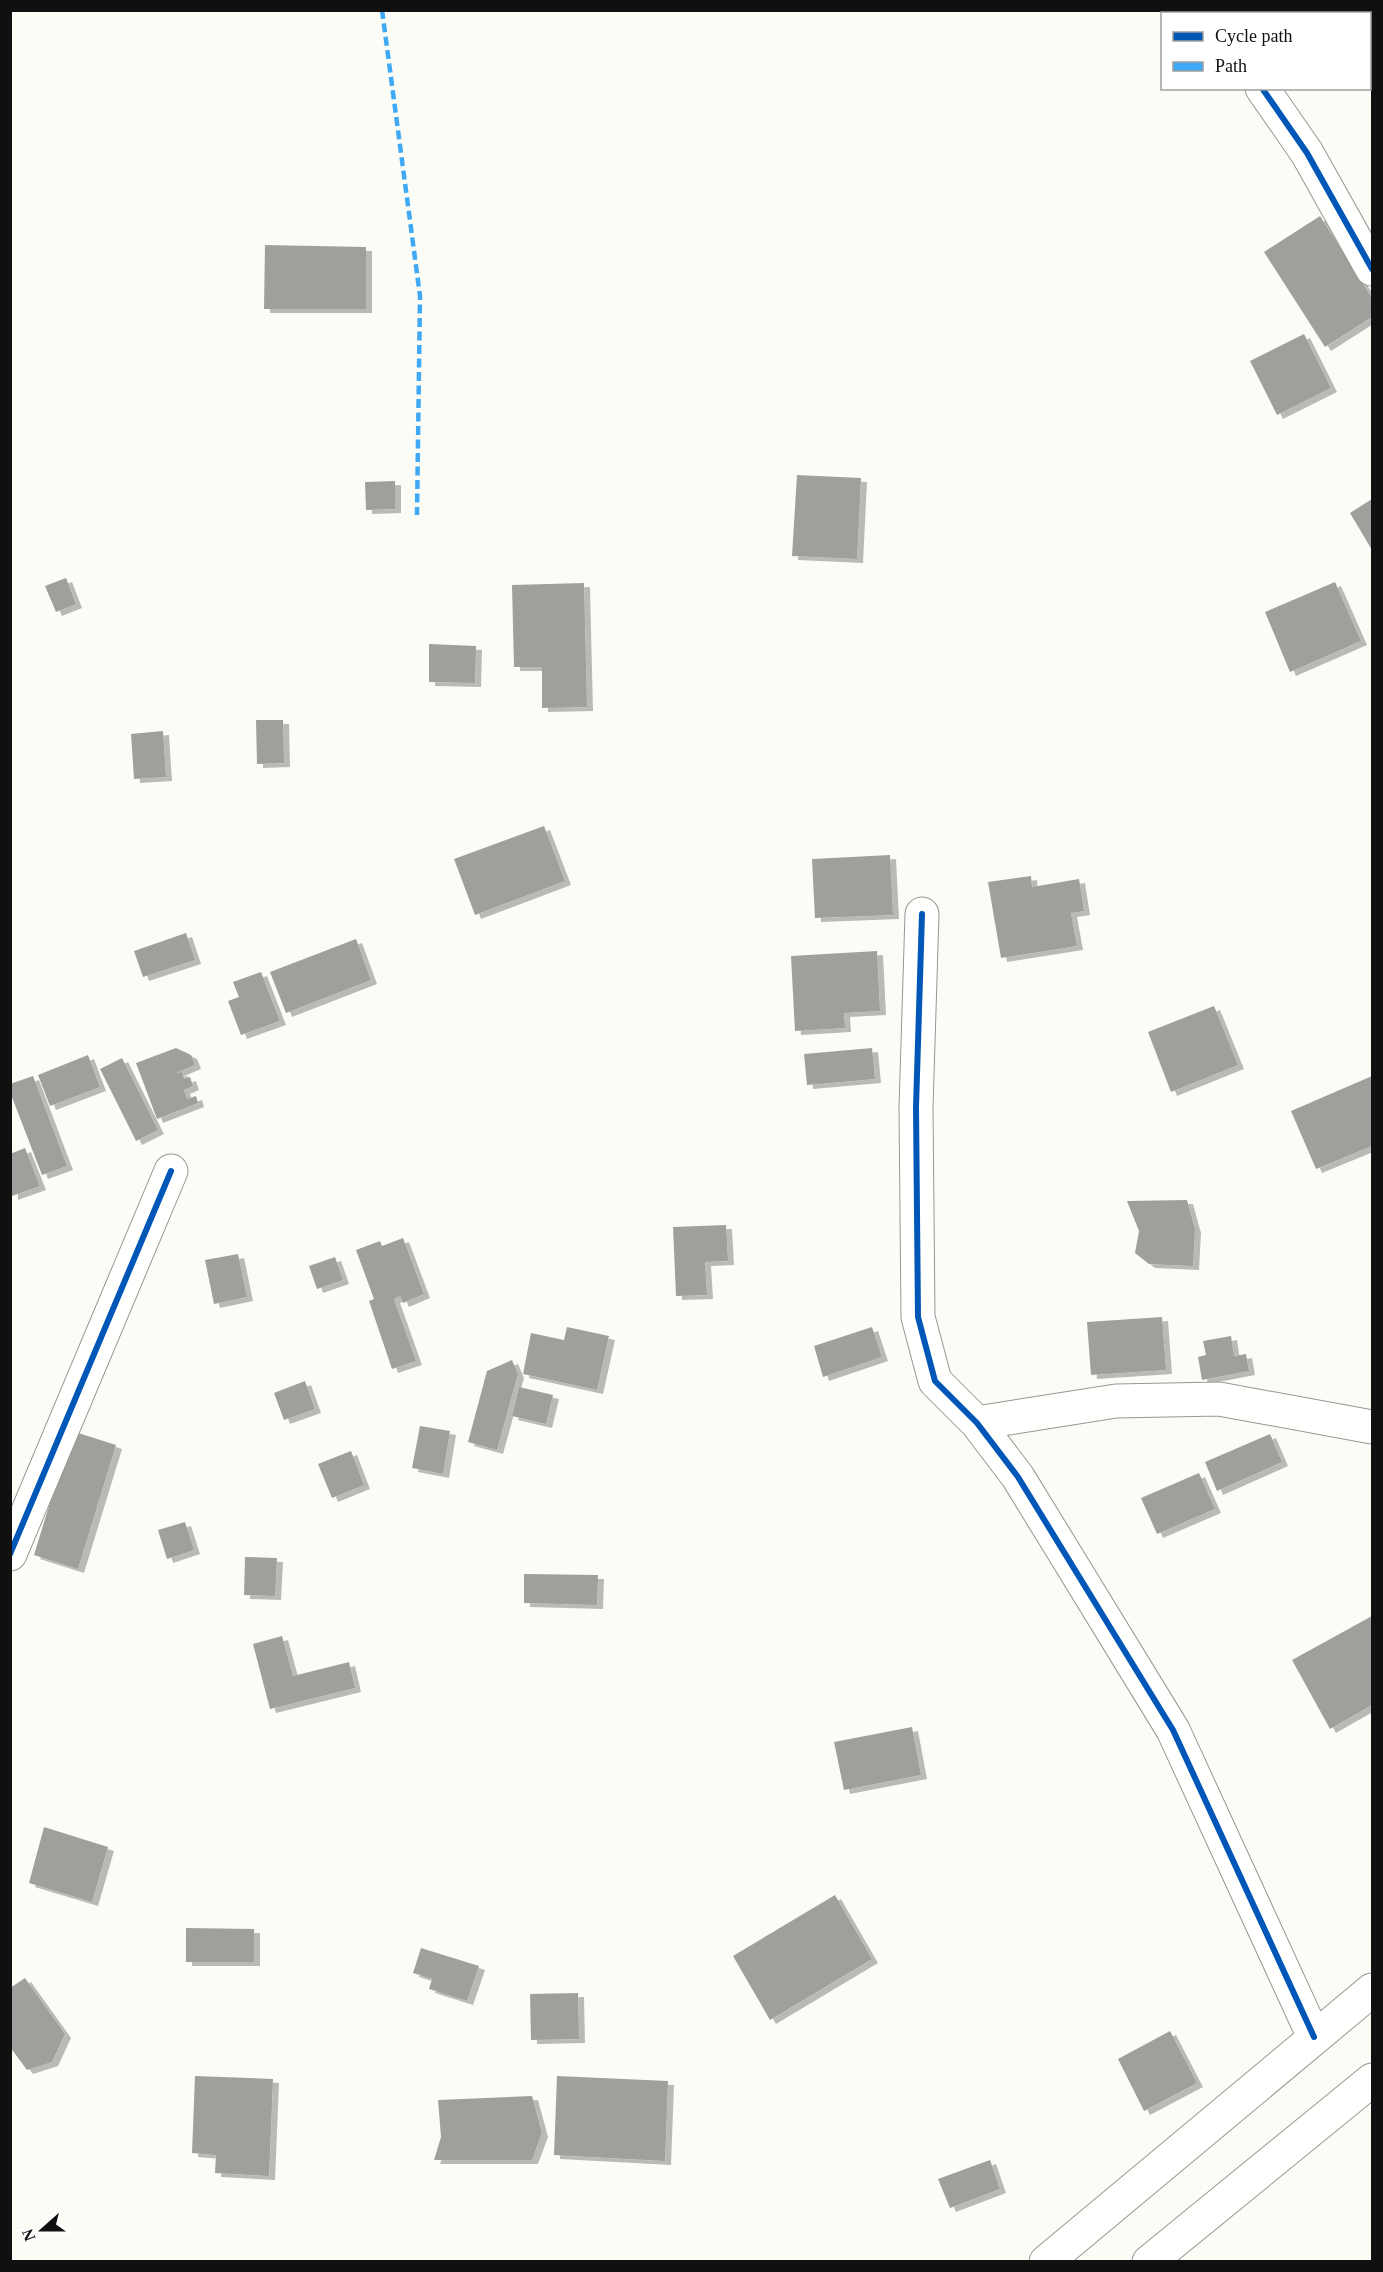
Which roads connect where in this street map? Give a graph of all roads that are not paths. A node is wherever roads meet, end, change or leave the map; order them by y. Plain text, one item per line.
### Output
1 (1263, 90) edge
2 (1372, 269) edge
3 (922, 914) dead end
4 (171, 1171) dead end
5 (977, 1422) junction
6 (1372, 1427) edge
7 (10, 1554) edge
8 (1372, 1990) edge
9 (1314, 2037) junction
10 (1372, 2080) edge
11 (1046, 2262) edge
12 (1149, 2262) edge

1 - 2 street
3 - 5 street
4 - 7 street
5 - 6 street
5 - 9 street
8 - 9 street
9 - 11 street
10 - 12 street

